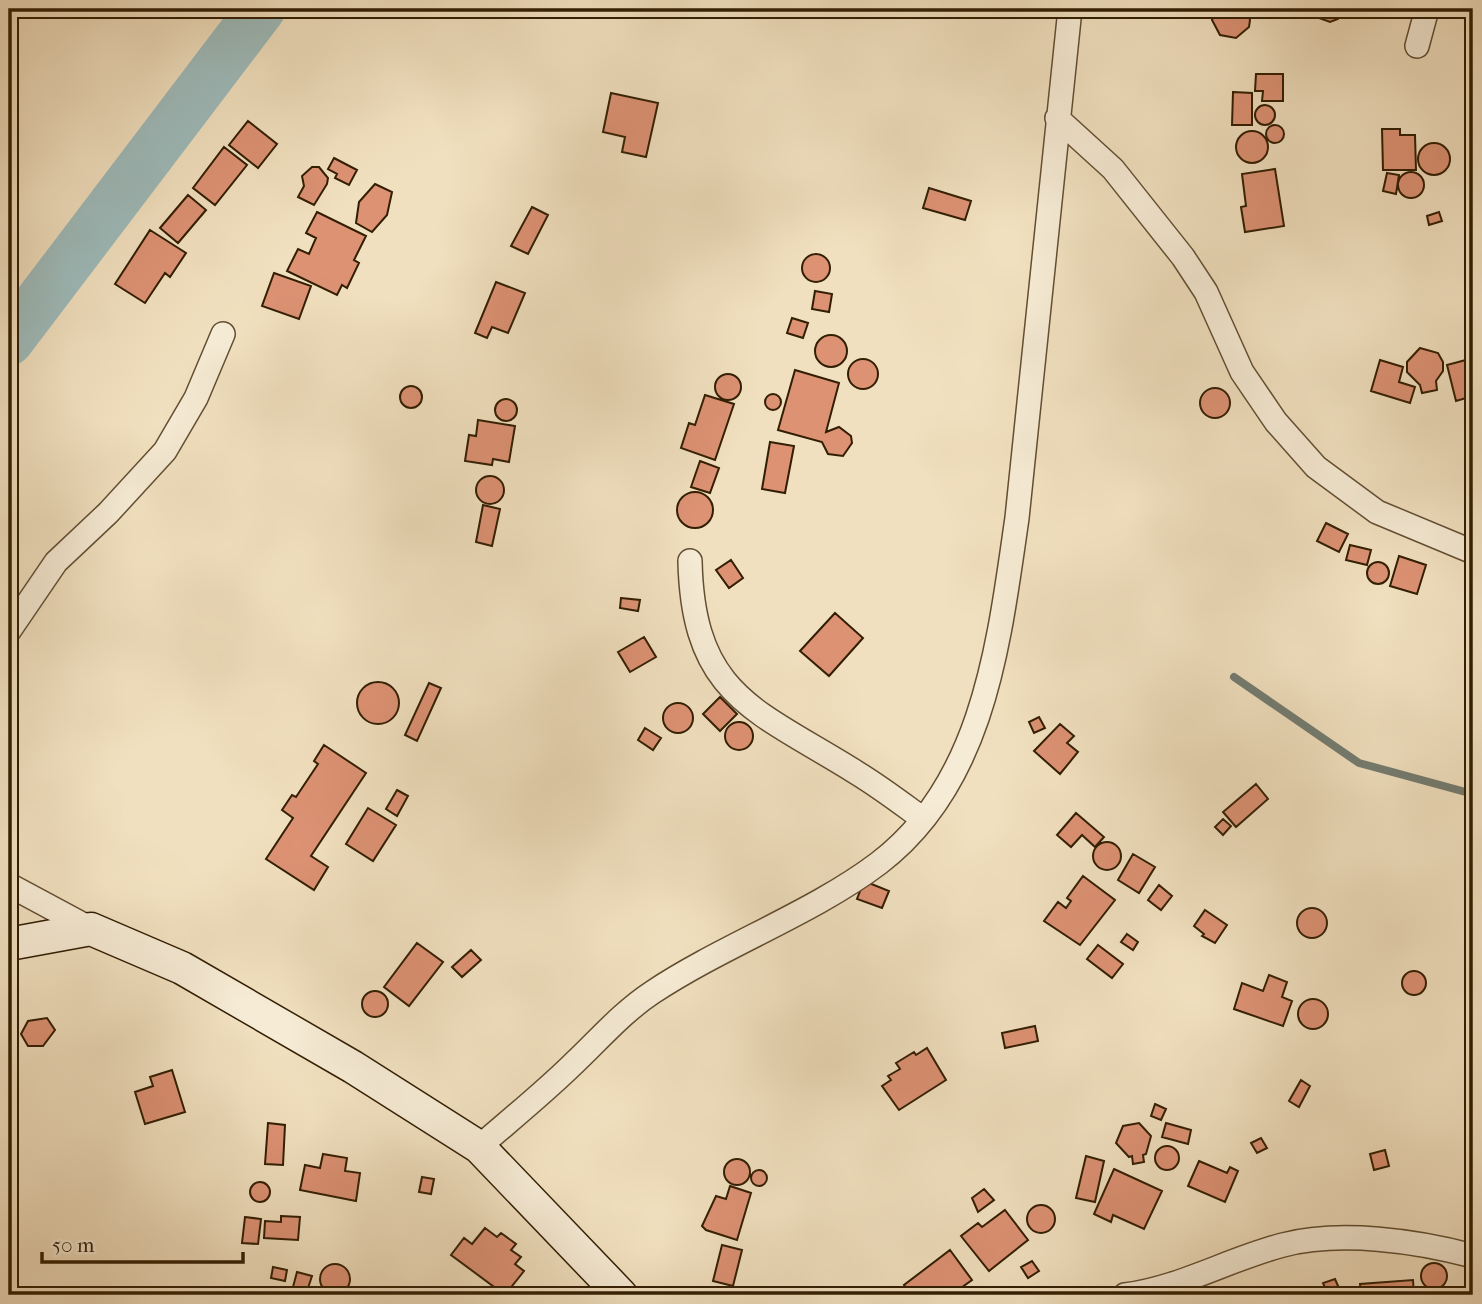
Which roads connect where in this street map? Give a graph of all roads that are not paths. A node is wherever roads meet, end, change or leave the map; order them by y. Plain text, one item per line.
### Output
1 (1070, 9) edge
2 (1427, 9) edge
3 (1418, 46) dead end
4 (1057, 118) junction
5 (223, 334) dead end
6 (1473, 552) edge
7 (690, 561) dead end
8 (9, 631) edge
9 (923, 819) junction
10 (9, 885) edge
11 (91, 929) junction
12 (9, 944) edge
13 (479, 1147) junction
14 (1473, 1256) edge
15 (1149, 1294) edge
16 (621, 1295) edge
17 (1125, 1295) edge

1 - 4 street
2 - 3 street
4 - 6 street
4 - 9 street
5 - 8 street
7 - 9 street
9 - 13 street
10 - 11 street
11 - 12 street
11 - 13 street
13 - 16 street
14 - 15 street
15 - 17 street

